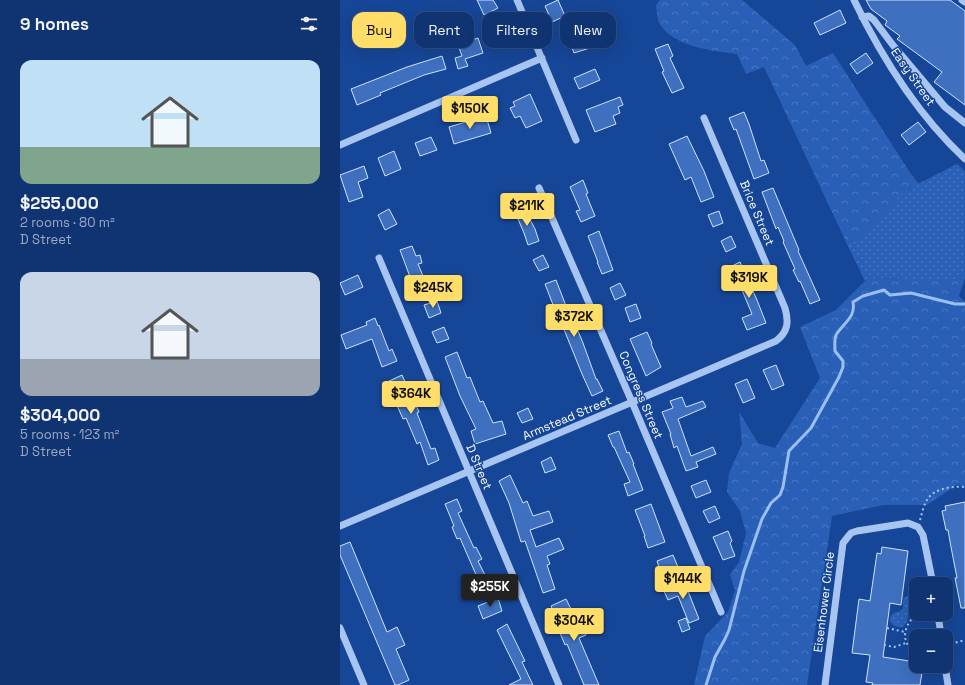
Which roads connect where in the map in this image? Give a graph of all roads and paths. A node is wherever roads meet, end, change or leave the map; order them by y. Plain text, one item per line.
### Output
1 (517, 0) edge
2 (854, 0) edge
3 (962, 0) edge
4 (965, 2) edge
5 (862, 17) junction
6 (542, 58) junction
7 (704, 118) dead end
8 (965, 123) edge
9 (576, 140) dead end
10 (340, 146) edge
11 (965, 159) edge
12 (539, 188) dead end
13 (379, 258) dead end
14 (788, 317) joint
15 (632, 402) junction
16 (468, 471) junction
17 (965, 487) edge
18 (340, 526) edge
19 (918, 527) junction
20 (931, 577) edge
21 (721, 612) dead end
22 (911, 621) edge
23 (340, 628) edge
24 (887, 628) dead end
25 (905, 632) junction
26 (965, 640) edge
27 (906, 643) junction
28 (953, 643) edge
29 (884, 645) dead end
30 (909, 646) edge
31 (946, 673) edge
32 (364, 685) edge
33 (559, 685) edge
34 (825, 685) edge
35 (948, 685) edge

1 - 6 street
2 - 5 street, Easy Street
3 - 4 street
5 - 8 street
5 - 11 street, Easy Street
6 - 9 street
6 - 10 street
7 - 14 street, Brice Street
12 - 15 street, Congress Street
13 - 16 street, D Street
14 - 15 street, Armstead Street
15 - 16 street, Armstead Street
15 - 21 street, Congress Street
16 - 18 street, Armstead Street
16 - 33 street, D Street
17 - 19 path
19 - 20 street
19 - 34 street, Eisenhower Circle
22 - 25 path
23 - 32 street
24 - 25 path
25 - 27 path
26 - 28 path
27 - 29 path
27 - 30 path
31 - 35 street

